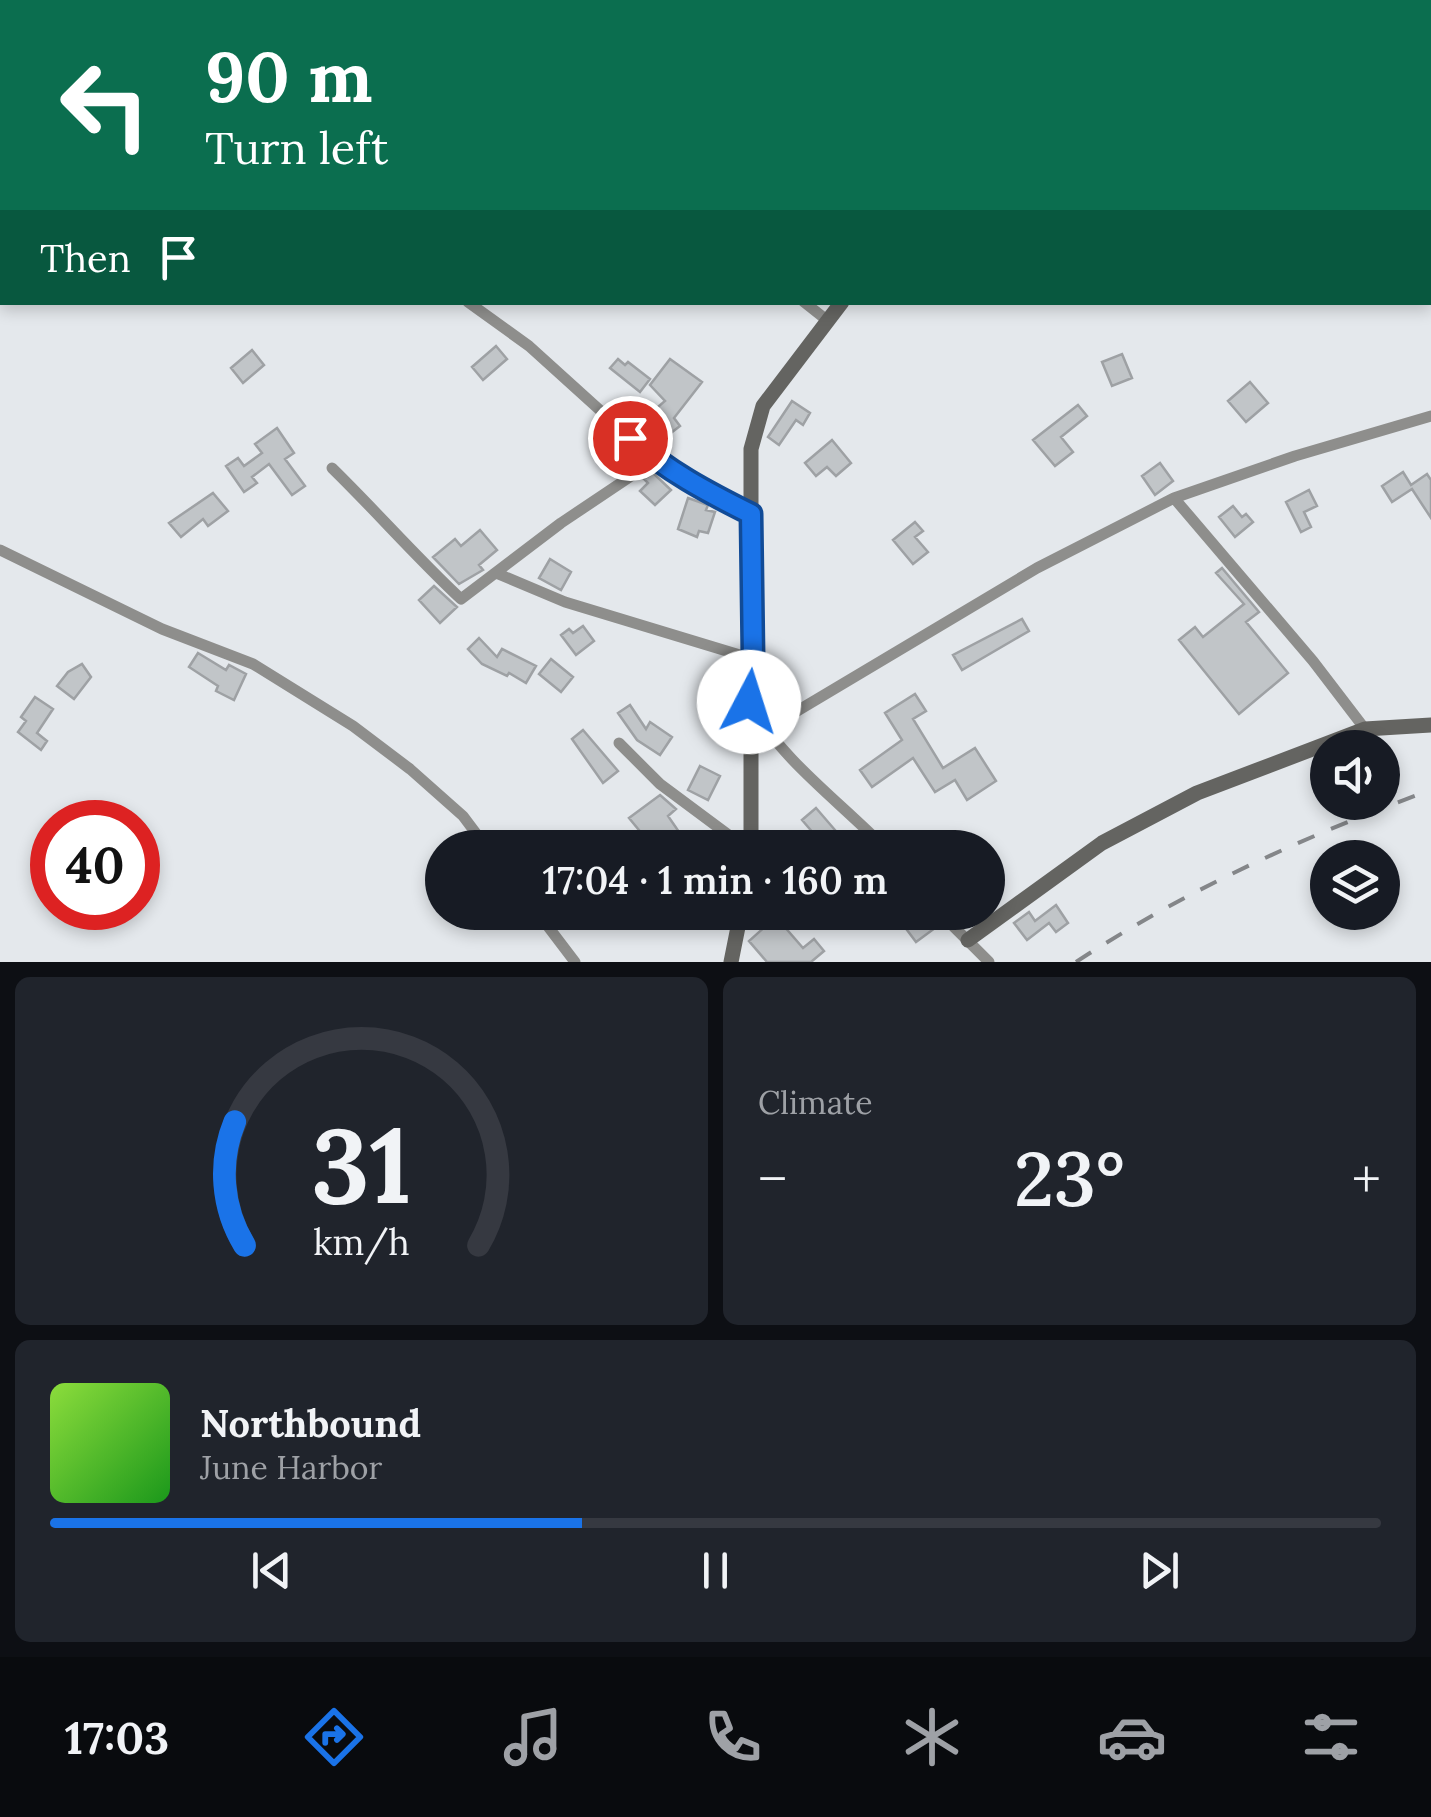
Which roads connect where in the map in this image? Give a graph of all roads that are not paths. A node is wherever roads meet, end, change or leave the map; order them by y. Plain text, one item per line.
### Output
1 (472, 305) edge
2 (808, 305) edge
3 (840, 305) edge
4 (828, 321) junction
5 (1431, 416) edge
6 (656, 460) junction
7 (332, 468) dead end
8 (1174, 498) junction
9 (751, 514) junction
10 (0, 550) edge
11 (496, 574) junction
12 (753, 658) junction
13 (749, 702) junction
14 (1431, 725) edge
15 (767, 729) junction
16 (1365, 729) junction
17 (619, 742) dead end
18 (473, 830) edge
19 (723, 830) edge
20 (749, 830) edge
21 (866, 830) edge
22 (551, 930) edge
23 (737, 930) edge
24 (958, 930) edge
25 (968, 940) junction
26 (575, 962) edge
27 (731, 962) edge
28 (989, 962) edge

1 - 6 street
2 - 4 street
3 - 4 street
4 - 9 street
5 - 8 street
6 - 9 street
6 - 11 street
7 - 11 street
8 - 15 street
8 - 16 street
9 - 12 street
10 - 18 street
11 - 12 street
12 - 13 street
13 - 15 street
13 - 20 street
14 - 16 street
15 - 21 street
16 - 25 street
17 - 19 street
22 - 26 street
23 - 27 street
24 - 25 street
25 - 28 street

